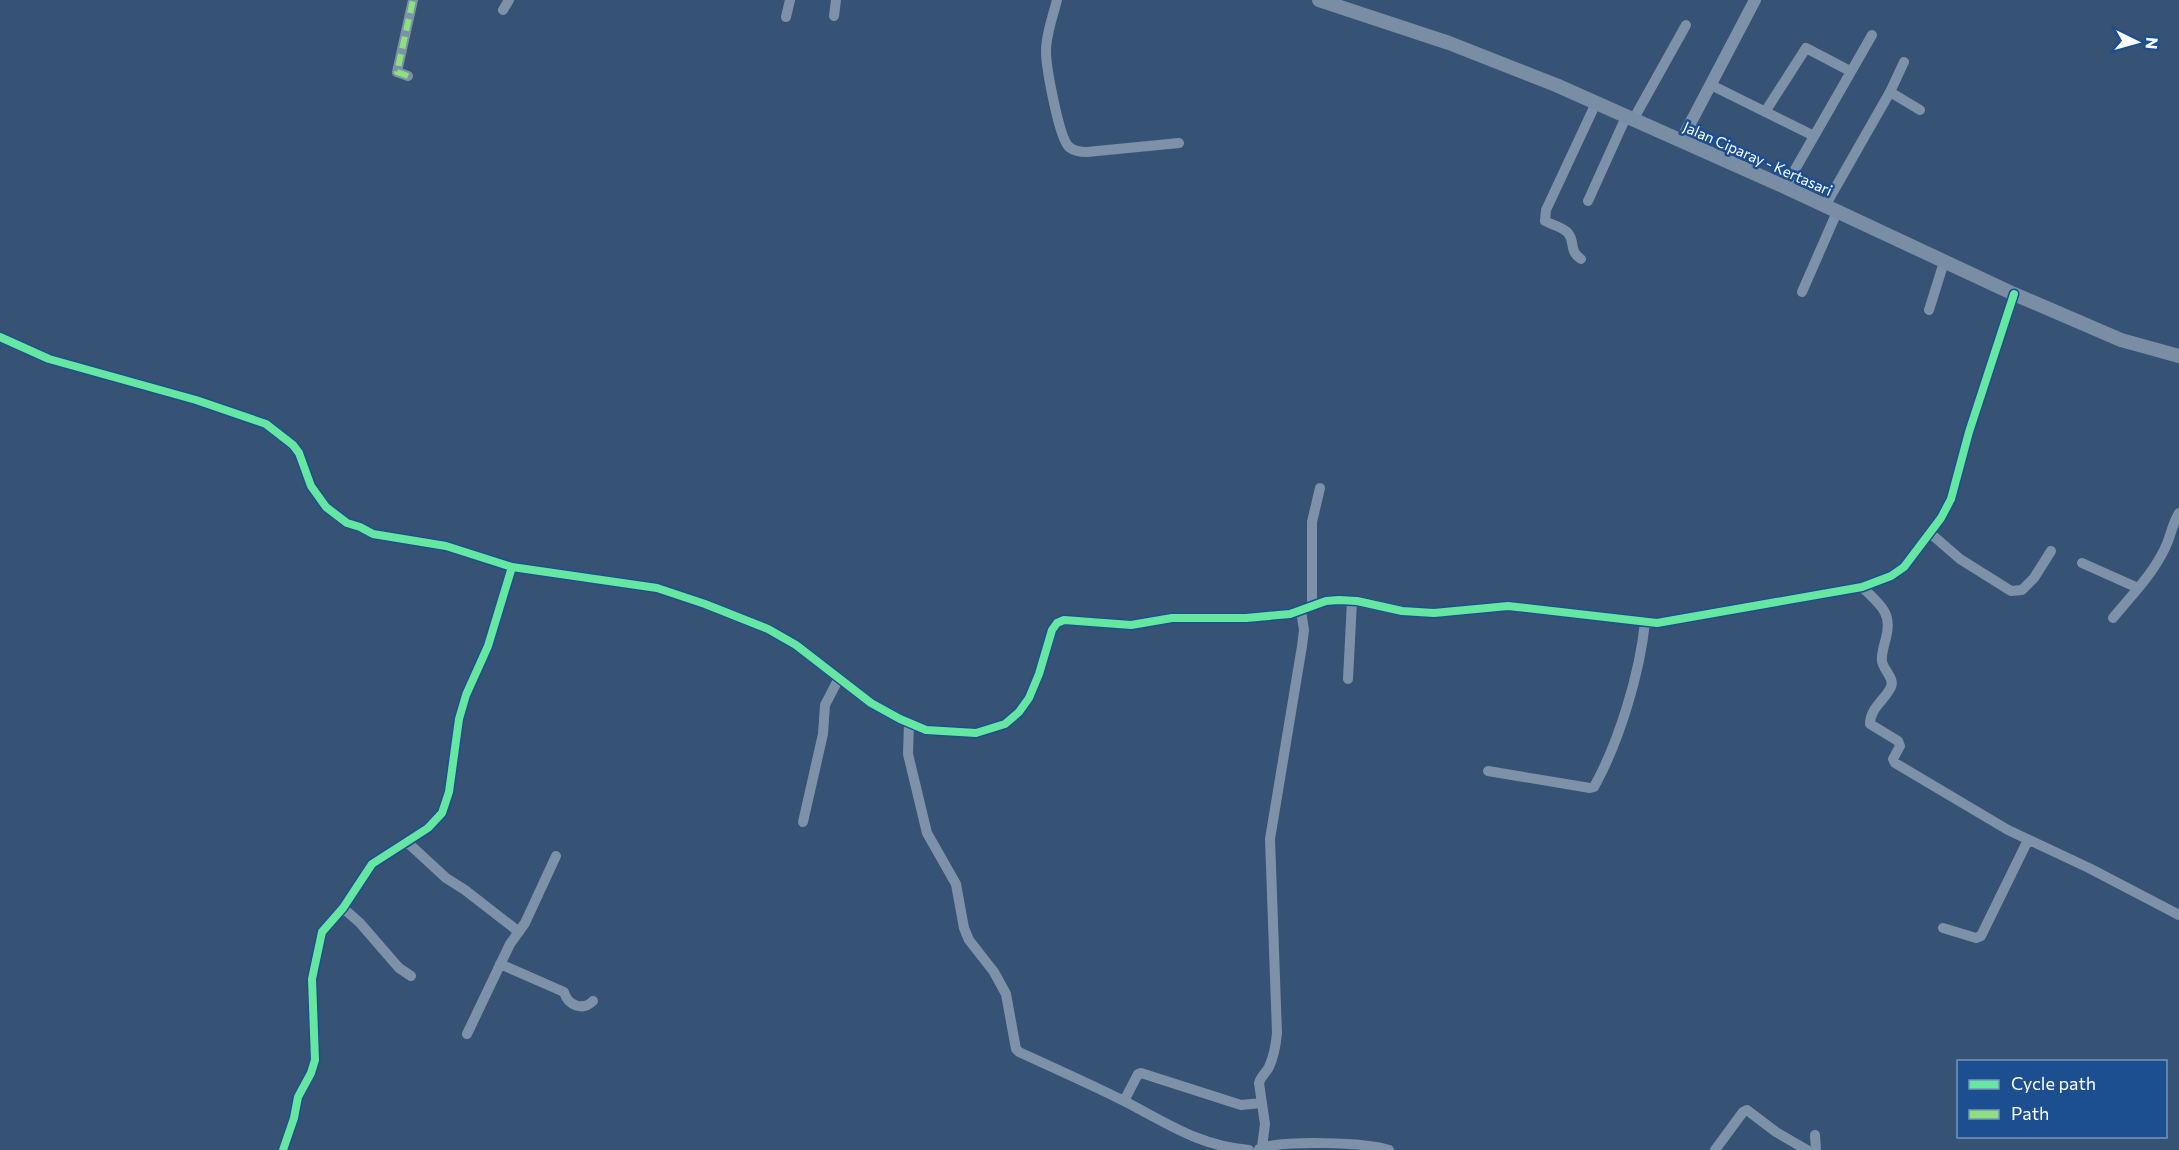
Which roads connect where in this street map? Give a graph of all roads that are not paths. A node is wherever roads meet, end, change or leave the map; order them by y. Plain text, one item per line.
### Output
1 (413, 0) edge
2 (790, 0) edge
3 (836, 0) edge
4 (1057, 0) edge
5 (1319, 0) edge
6 (1755, 0) edge
7 (834, 16) dead end
8 (786, 17) dead end
9 (1686, 25) dead end
10 (1872, 35) dead end
11 (1904, 62) dead end
12 (1850, 71) junction
13 (408, 76) dead end
14 (1711, 85) junction
15 (1890, 92) junction
16 (1596, 103) junction
17 (1920, 110) dead end
18 (1765, 112) junction
19 (1629, 118) junction
20 (1814, 136) junction
21 (1681, 141) junction
22 (1179, 144) dead end
23 (1785, 187) junction
24 (1588, 201) dead end
25 (1831, 209) junction
26 (1581, 259) dead end
27 (1944, 262) junction
28 (1802, 291) dead end
29 (2014, 294) junction
30 (1929, 310) dead end
31 (0, 337) edge
32 (2179, 356) edge
33 (1320, 488) dead end
34 (2179, 513) edge
35 (1930, 533) junction
36 (2051, 551) dead end
37 (2082, 563) dead end
38 (512, 567) junction
39 (1862, 587) junction
40 (2138, 588) junction
41 (1352, 601) junction
42 (1312, 605) junction
43 (1301, 612) junction
44 (2114, 618) dead end
45 (1646, 622) junction
46 (839, 678) junction
47 (1348, 679) dead end
48 (909, 724) junction
49 (1488, 771) dead end
50 (803, 822) dead end
51 (2028, 840) junction
52 (407, 842) junction
53 (556, 856) dead end
54 (343, 908) junction
55 (2179, 915) edge
56 (1943, 928) dead end
57 (519, 932) junction
58 (500, 964) junction
59 (411, 976) dead end
60 (593, 1001) dead end
61 (467, 1034) dead end
62 (1124, 1101) junction
63 (1260, 1103) junction
64 (1815, 1135) dead end
65 (1260, 1149) edge
66 (283, 1150) edge
67 (1249, 1150) edge
68 (1389, 1150) edge
69 (1714, 1150) edge
70 (1807, 1150) edge
71 (1816, 1150) edge

1 - 13 street
2 - 8 street
3 - 7 street
4 - 22 street
5 - 16 main road, Jalan Ciparay - Kertasari
6 - 14 street
9 - 19 street
10 - 12 street
11 - 15 street
12 - 18 street
12 - 20 street
14 - 18 street
14 - 21 street
15 - 17 street
15 - 25 street
16 - 19 main road, Jalan Ciparay - Kertasari
16 - 26 street
18 - 20 street
19 - 21 main road, Jalan Ciparay - Kertasari
19 - 24 street
20 - 23 street
21 - 23 main road, Jalan Ciparay - Kertasari
23 - 25 main road, Jalan Ciparay - Kertasari
25 - 27 main road, Jalan Ciparay - Kertasari
25 - 28 street
27 - 29 main road, Jalan Ciparay - Kertasari
27 - 30 street
29 - 32 main road, Jalan Ciparay - Kertasari
29 - 35 street
31 - 38 street
33 - 42 street
34 - 40 street
35 - 36 street
35 - 39 street
37 - 40 street
38 - 46 street
38 - 52 street
39 - 45 street
39 - 51 street
40 - 44 street
41 - 42 street
41 - 45 street
41 - 47 street
42 - 43 street
43 - 48 street
43 - 63 street
45 - 49 street
46 - 48 street
46 - 50 street
48 - 62 street
51 - 55 street
51 - 56 street
52 - 54 street
52 - 57 street
53 - 57 street
54 - 59 street
54 - 66 street
57 - 58 street
58 - 60 street
58 - 61 street
62 - 63 street
62 - 67 street
63 - 65 street
64 - 71 street
65 - 68 street
69 - 70 street

